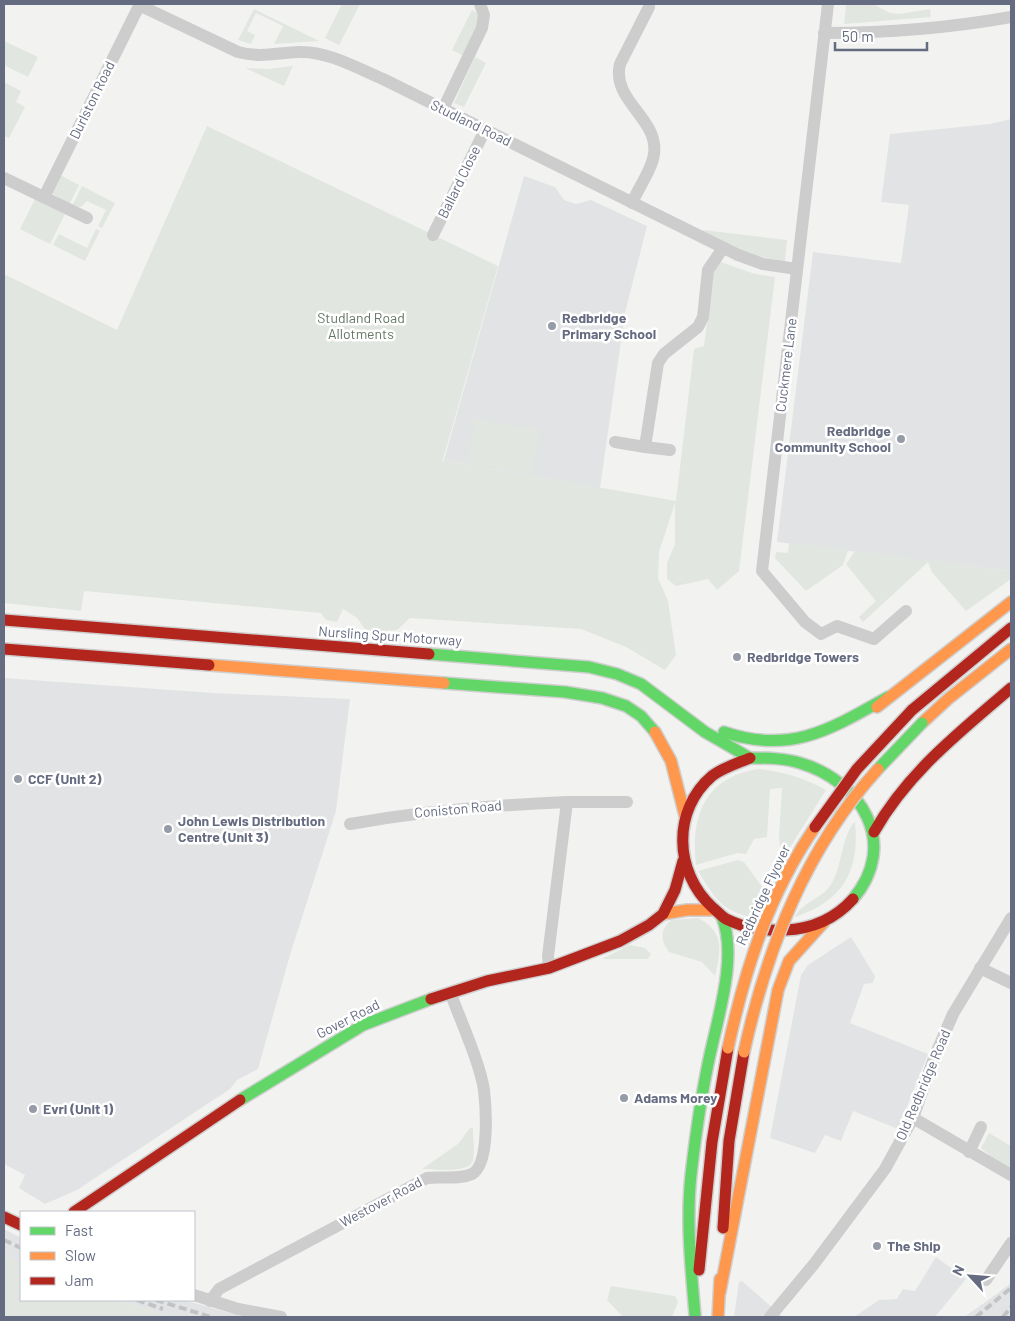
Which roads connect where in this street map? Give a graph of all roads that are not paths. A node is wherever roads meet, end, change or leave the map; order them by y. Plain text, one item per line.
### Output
1 (140, 4) edge
2 (480, 4) edge
3 (828, 4) edge
4 (649, 7) dead end
5 (1011, 17) edge
6 (824, 34) junction
7 (443, 109) junction
8 (484, 130) junction
9 (4, 178) edge
10 (44, 197) junction
11 (632, 203) junction
12 (87, 218) dead end
13 (433, 235) dead end
14 (723, 248) junction
15 (797, 269) junction
16 (615, 442) dead end
17 (645, 447) junction
18 (670, 450) dead end
19 (1011, 602) edge
20 (906, 611) dead end
21 (4, 620) edge
22 (1011, 628) edge
23 (4, 649) edge
24 (1011, 649) edge
25 (640, 684) junction
26 (1011, 688) edge
27 (888, 698) junction
28 (842, 735) dead end
29 (812, 753) dead end
30 (750, 758) junction
31 (795, 762) junction
32 (567, 802) junction
33 (627, 802) dead end
34 (684, 816) junction
35 (350, 824) dead end
36 (874, 832) junction
37 (683, 861) junction
38 (717, 913) junction
39 (663, 914) junction
40 (1011, 918) edge
41 (825, 921) junction
42 (549, 968) junction
43 (980, 968) junction
44 (1011, 983) edge
45 (450, 992) junction
46 (912, 1118) junction
47 (981, 1127) dead end
48 (969, 1152) junction
49 (1011, 1175) edge
50 (75, 1211) edge
51 (4, 1217) edge
52 (20, 1225) edge
53 (1011, 1243) edge
54 (986, 1280) dead end
55 (720, 1292) junction
56 (195, 1295) edge
57 (210, 1301) junction
58 (695, 1316) edge
59 (281, 1317) edge
60 (718, 1317) edge
61 (770, 1317) edge

1 - 7 street, Studland Road
1 - 10 street, Durlston Road
2 - 7 street
3 - 6 street, Cuckmere Lane
4 - 11 street
5 - 6 street
6 - 15 street, Cuckmere Lane
7 - 8 street, Studland Road
8 - 11 street, Studland Road
8 - 13 street, Ballard Close
9 - 10 street
10 - 12 street
11 - 14 street, Studland Road
14 - 15 street, Studland Road
14 - 17 street
15 - 20 street, Cuckmere Lane
16 - 17 street
17 - 18 street
19 - 27 main road
21 - 25 main road, Nursling Spur Motorway
22 - 58 main road, Redbridge Flyover, bridge
23 - 34 main road
24 - 55 main road, bridge
25 - 27 main road
25 - 30 main road, Nursling Spur Motorway
26 - 36 main road
27 - 28 main road
29 - 31 main road
30 - 31 main road
30 - 34 main road
31 - 36 main road
32 - 33 street, Coniston Road
32 - 35 street, Coniston Road
32 - 42 street
34 - 37 main road
36 - 41 main road
37 - 38 main road
37 - 39 main road, Gover Road
38 - 39 main road, Gover Road
38 - 41 main road
38 - 58 main road
39 - 42 main road, Gover Road
40 - 43 street, Old Redbridge Road
41 - 55 main road
42 - 45 main road, Gover Road
43 - 44 street
43 - 46 street, Old Redbridge Road
45 - 50 main road, Gover Road
45 - 57 street, Westover Road
46 - 48 street
46 - 61 street, Old Redbridge Road
47 - 48 street
48 - 49 street
51 - 52 main road
53 - 54 street
55 - 60 main road
56 - 57 street
57 - 59 street

